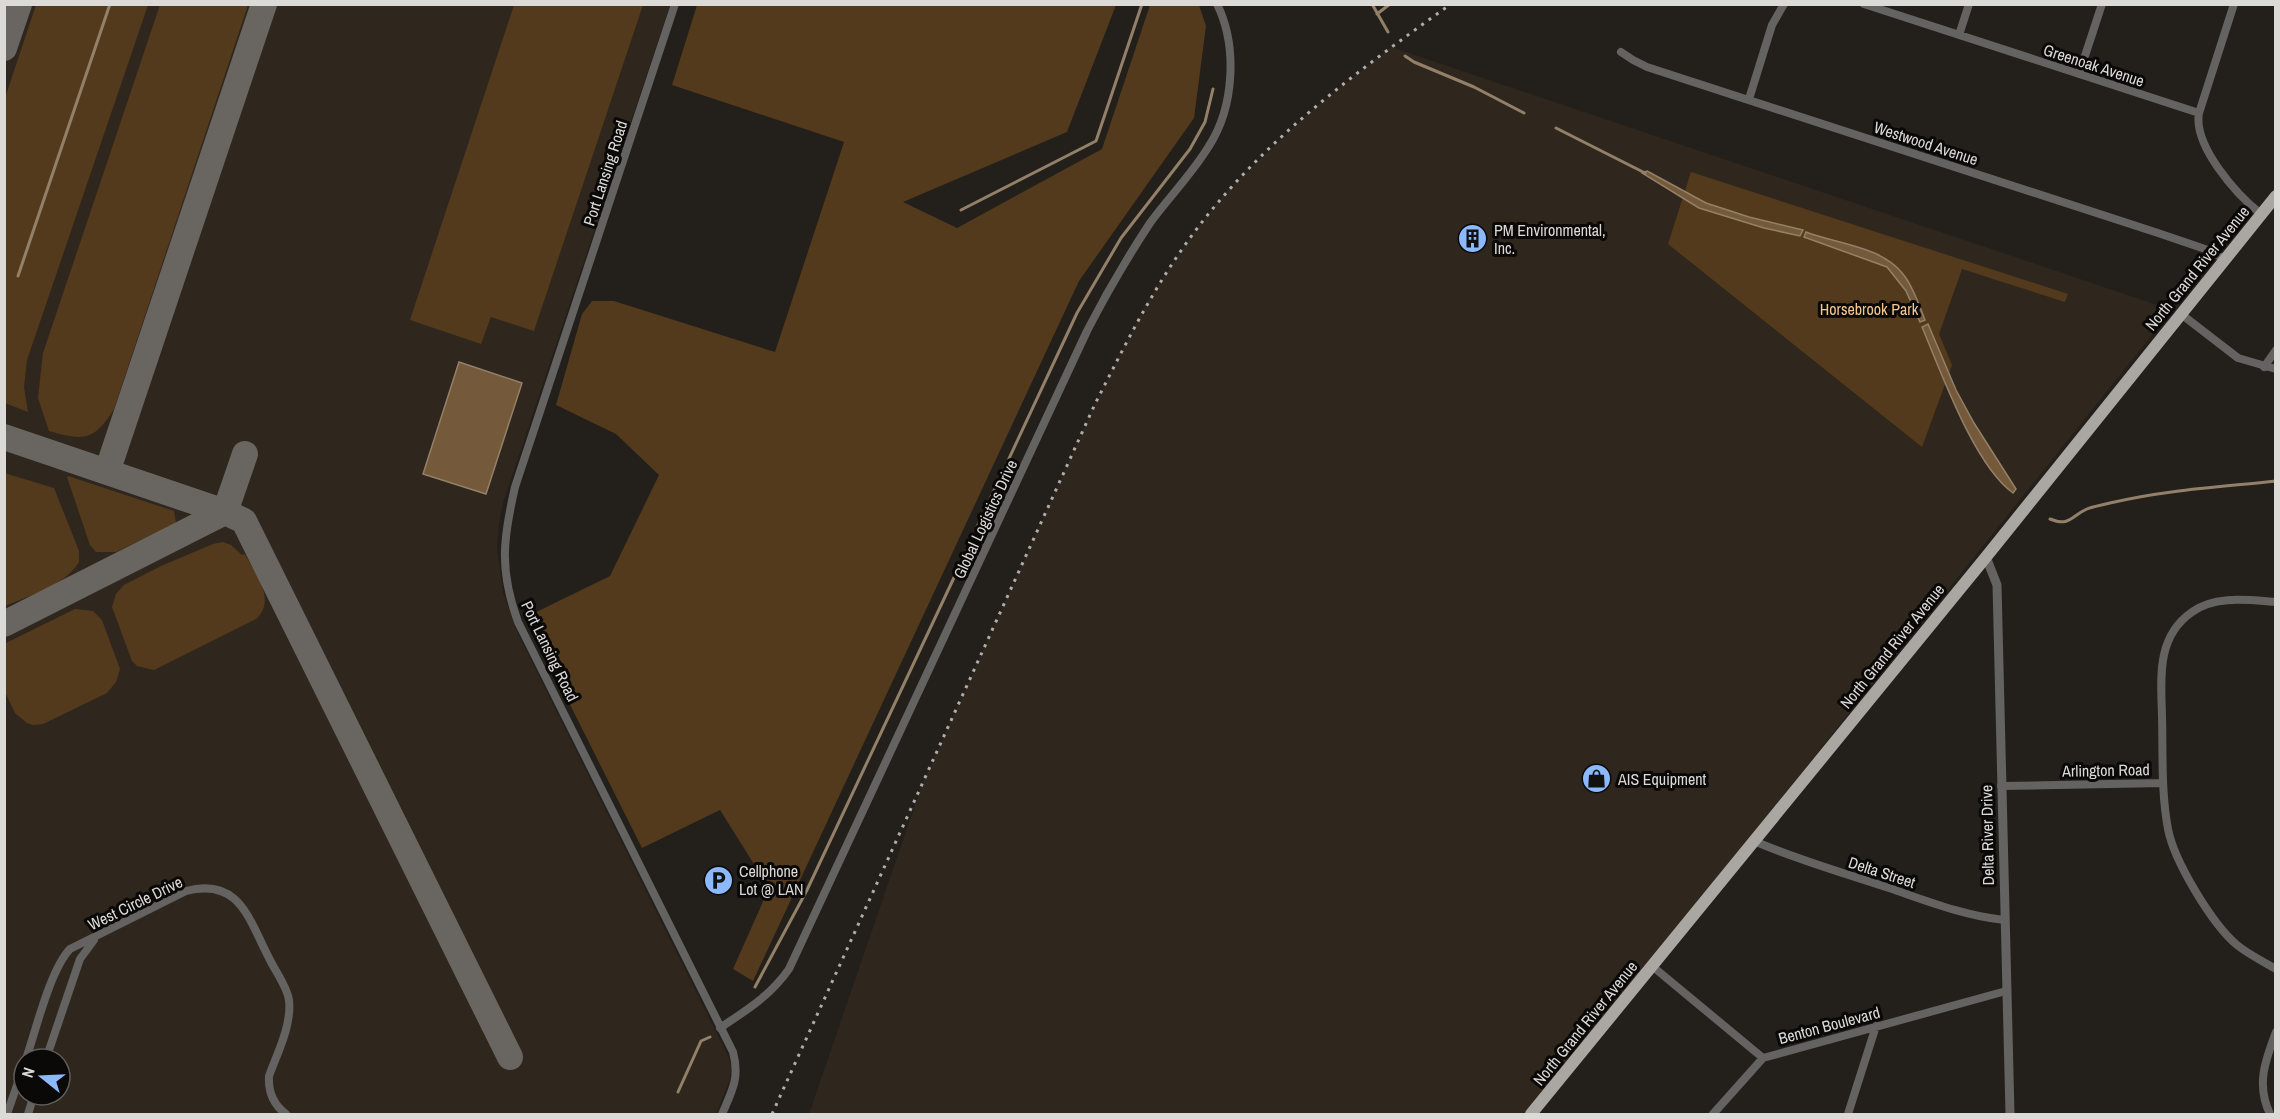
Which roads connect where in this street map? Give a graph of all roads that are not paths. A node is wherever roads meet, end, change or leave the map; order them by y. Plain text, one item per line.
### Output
1 (675, 4) edge
2 (1217, 4) edge
3 (1784, 4) edge
4 (1864, 4) edge
5 (1969, 4) edge
6 (2102, 4) edge
7 (2234, 4) edge
8 (1959, 35) junction
9 (1621, 52) dead end
10 (2079, 74) junction
11 (1749, 99) junction
12 (2199, 113) junction
13 (2276, 196) edge
14 (2261, 214) junction
15 (2224, 259) junction
16 (2181, 314) junction
17 (2276, 350) edge
18 (2264, 367) junction
19 (2276, 369) edge
20 (1986, 557) junction
21 (2276, 602) edge
22 (2163, 783) junction
23 (2001, 786) junction
24 (1754, 841) junction
25 (2004, 920) junction
26 (97, 936) junction
27 (1652, 966) junction
28 (2276, 969) edge
29 (2006, 991) junction
30 (1876, 1026) junction
31 (720, 1028) junction
32 (2276, 1032) edge
33 (30, 1047) edge
34 (50, 1047) edge
35 (1763, 1058) junction
36 (12, 1100) edge
37 (7, 1114) edge
38 (286, 1114) edge
39 (722, 1114) edge
40 (1531, 1114) edge
41 (1713, 1114) edge
42 (1848, 1114) edge
43 (2010, 1114) edge
44 (2270, 1114) edge

1 - 31 street, Port Lansing Road
2 - 31 street, Global Logistics Drive
3 - 11 street
4 - 8 street, Greenoak Avenue
5 - 8 street
6 - 10 street
7 - 12 street
8 - 10 street, Greenoak Avenue
9 - 11 street, Westwood Avenue
10 - 12 street, Greenoak Avenue
11 - 15 street, Westwood Avenue
12 - 14 street
13 - 14 main road, North Grand River Avenue
14 - 15 main road, North Grand River Avenue
15 - 16 main road, North Grand River Avenue
16 - 18 street
16 - 20 main road, North Grand River Avenue
17 - 18 street
18 - 19 street
20 - 23 street, Delta River Drive
20 - 24 main road, North Grand River Avenue
21 - 22 street
22 - 23 street, Arlington Road
22 - 28 street, Arlington Road
23 - 25 street, Delta River Drive
24 - 25 street, Delta Street
24 - 27 main road, North Grand River Avenue
25 - 29 street, Delta River Drive
26 - 33 street, West Circle Drive
26 - 34 street
26 - 38 street, West Circle Drive
27 - 35 street, Benton Boulevard
27 - 40 main road, North Grand River Avenue
29 - 30 street, Benton Boulevard
29 - 43 street, Delta River Drive
30 - 35 street, Benton Boulevard
30 - 42 street
31 - 39 street, Port Lansing Road
32 - 44 street
35 - 41 street
36 - 37 street

